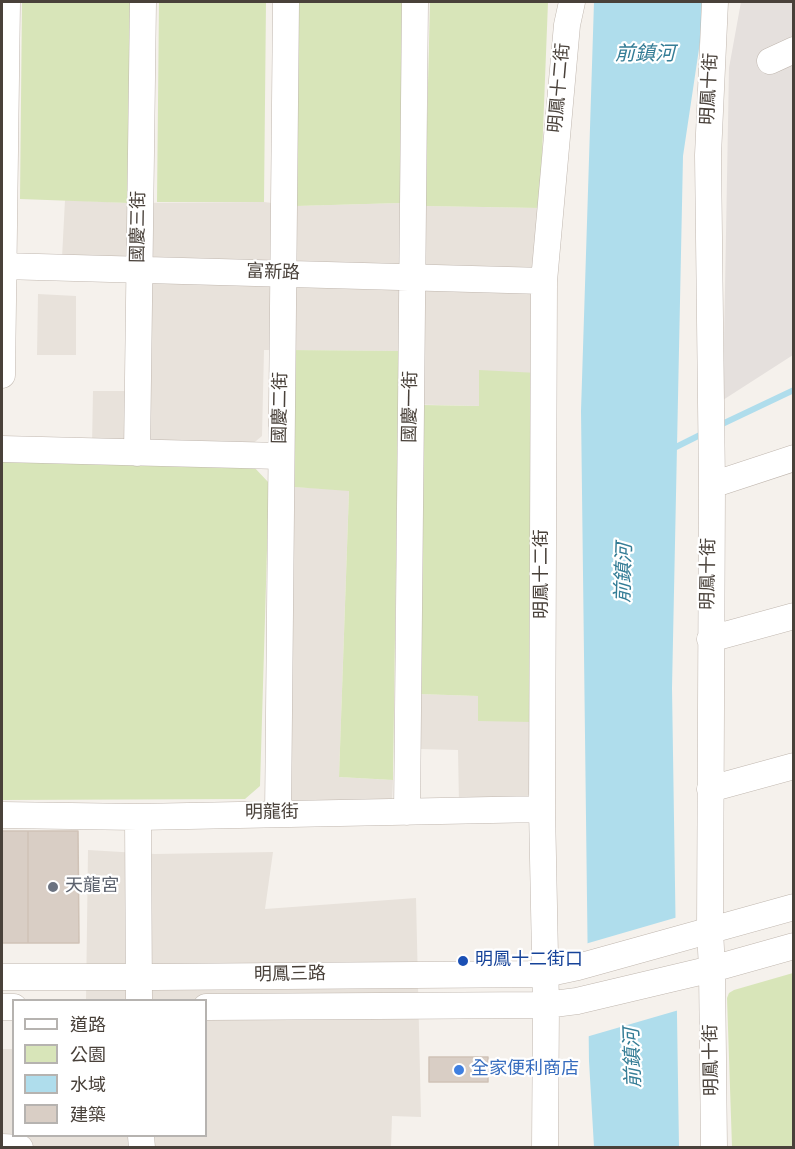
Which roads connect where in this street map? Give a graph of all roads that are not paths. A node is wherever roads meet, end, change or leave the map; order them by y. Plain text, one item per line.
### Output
1 (7, 2) edge
2 (143, 2) edge
3 (286, 2) edge
4 (415, 2) edge
5 (572, 2) edge
6 (715, 2) edge
7 (794, 50) edge
8 (770, 61) dead end
9 (2, 266) edge
10 (140, 270) junction
11 (283, 274) junction
12 (413, 278) junction
13 (544, 281) junction
14 (2, 375) edge
15 (2, 449) edge
16 (137, 453) junction
17 (281, 456) junction
18 (794, 458) edge
19 (712, 485) junction
20 (794, 616) edge
21 (710, 639) junction
22 (794, 766) edge
23 (710, 789) junction
24 (542, 809) junction
25 (407, 812) junction
26 (278, 814) junction
27 (2, 815) edge
28 (138, 817) junction
29 (794, 907) edge
30 (710, 930) junction
31 (794, 946) edge
32 (712, 969) junction
33 (545, 974) junction
34 (2, 976) edge
35 (139, 989) edge
36 (546, 1005) junction
37 (207, 1007) edge
38 (2, 1147) edge
39 (20, 1148) edge
40 (545, 1148) edge
41 (714, 1148) edge

1 - 9 street
2 - 10 street, 國慶三街
3 - 11 street, 國慶二街
4 - 12 street, 國慶一街
5 - 13 street, 明鳳十二街
6 - 19 street, 明鳳十街
7 - 8 street
9 - 10 street, 富新路
9 - 14 street
10 - 11 street, 富新路
10 - 16 street, 國慶三街
11 - 12 street, 富新路
11 - 17 street, 國慶二街
12 - 13 street, 富新路
12 - 25 street, 國慶一街
13 - 24 street, 明鳳十二街
15 - 16 street
16 - 17 street
17 - 26 street, 國慶二街
18 - 19 street
19 - 21 street, 明鳳十街
20 - 21 street
21 - 23 street, 明鳳十街
22 - 23 street
23 - 30 street, 明鳳十街
24 - 25 street, 明龍街
24 - 33 street, 明鳳十二街
25 - 26 street, 明龍街
26 - 28 street, 明龍街
27 - 28 street, 明龍街
28 - 35 street
29 - 30 street
30 - 32 street, 明鳳十街
30 - 33 street, 明鳳三路
31 - 32 street
32 - 36 street, 明鳳三路
32 - 41 street, 明鳳十街
33 - 35 street, 明鳳三路
33 - 36 street, 明鳳十二街
34 - 35 street, 明鳳三路
36 - 37 street, 明鳳三路
36 - 40 street, 明鳳十二街
38 - 39 street

